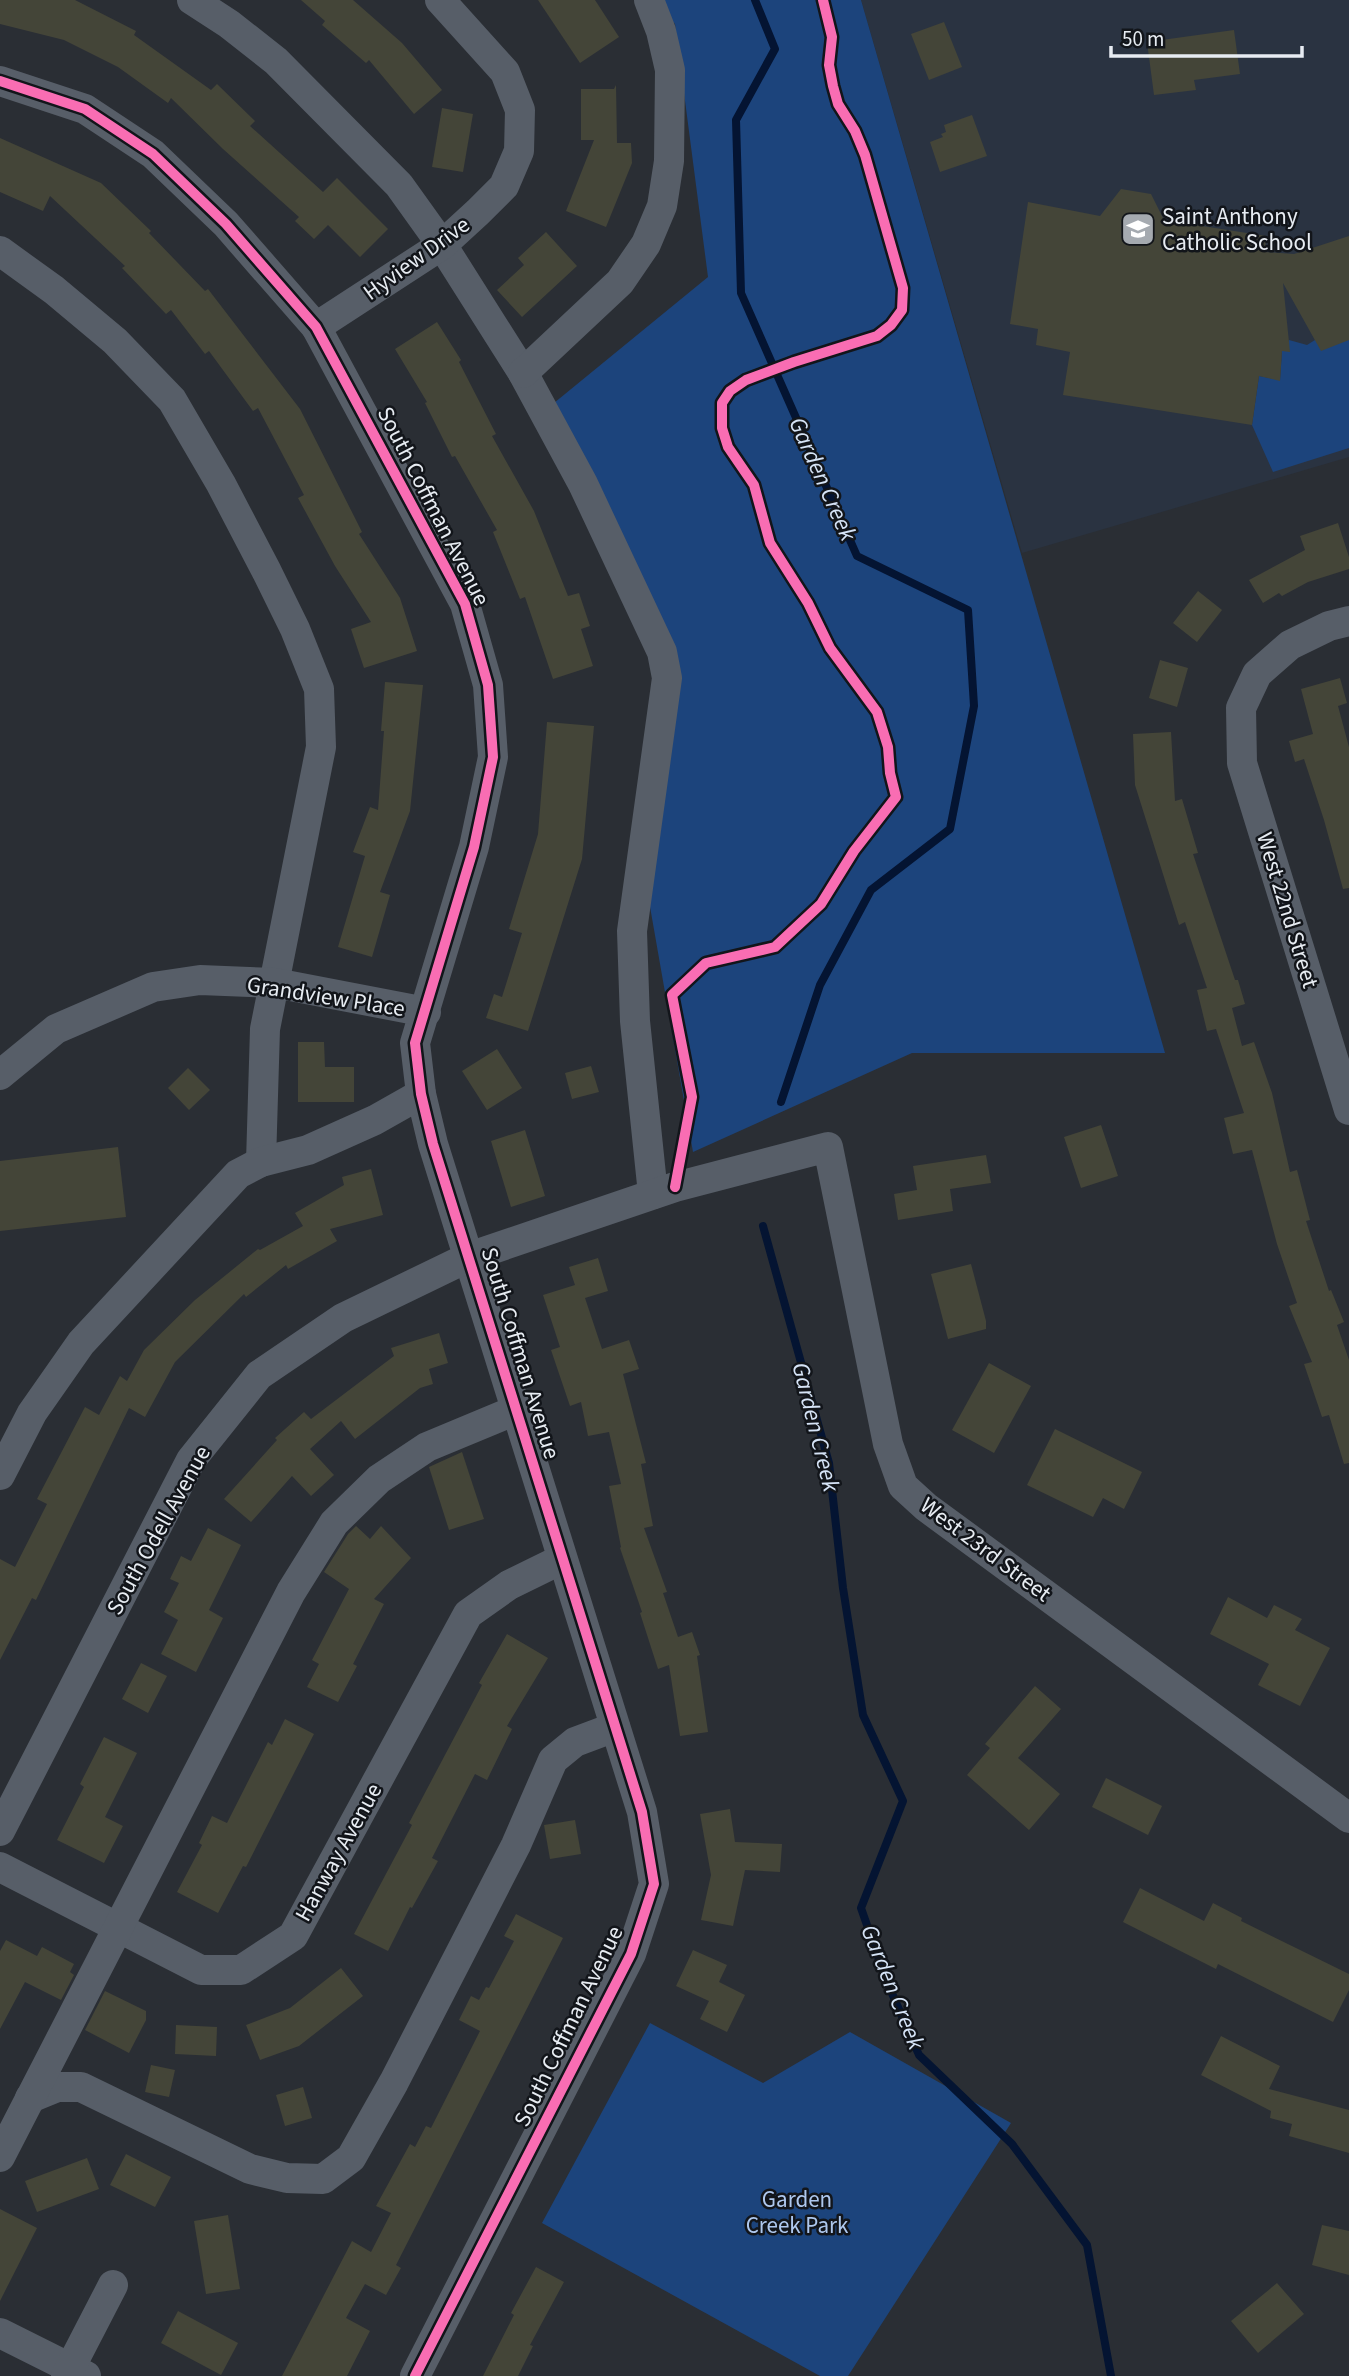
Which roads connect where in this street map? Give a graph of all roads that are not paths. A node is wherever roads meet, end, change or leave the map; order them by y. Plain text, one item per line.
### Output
1 (191, 0) edge
2 (440, 0) edge
3 (649, 0) edge
4 (0, 81) edge
5 (442, 245) junction
6 (0, 251) edge
7 (316, 327) junction
8 (523, 373) junction
9 (1349, 621) edge
10 (275, 983) junction
11 (426, 1012) junction
12 (0, 1076) edge
13 (421, 1094) junction
14 (1349, 1110) edge
15 (828, 1147) joint
16 (261, 1162) junction
17 (653, 1194) junction
18 (469, 1257) junction
19 (516, 1410) junction
20 (0, 1475) edge
21 (562, 1559) junction
22 (615, 1727) junction
23 (1349, 1818) edge
24 (0, 1831) edge
25 (0, 1867) edge
26 (118, 1927) junction
27 (30, 2098) junction
28 (0, 2157) edge
29 (113, 2285) dead end
30 (0, 2333) edge
31 (74, 2373) edge
32 (415, 2376) edge

1 - 5 street
2 - 5 street, Hyview Drive
3 - 8 street
4 - 7 street, South Coffman Avenue
5 - 7 street, Hyview Drive
5 - 8 street
6 - 10 street
7 - 11 street, South Coffman Avenue
8 - 17 street
9 - 14 street, West 22nd Street
10 - 11 street, Grandview Place
10 - 12 street, Grandview Place
10 - 16 street
11 - 13 street, South Coffman Avenue
13 - 16 street
13 - 18 street, South Coffman Avenue
15 - 17 street, South Odell Avenue
15 - 23 street, West 23rd Street
16 - 20 street
17 - 18 street, South Odell Avenue
18 - 19 street, South Coffman Avenue
18 - 24 street, South Odell Avenue
19 - 21 street, South Coffman Avenue
19 - 26 street
21 - 22 street, South Coffman Avenue
21 - 26 street, Hanway Avenue
22 - 27 street
22 - 32 street, South Coffman Avenue
25 - 26 street, Hanway Avenue
26 - 27 street
27 - 28 street
29 - 31 street
30 - 31 street

